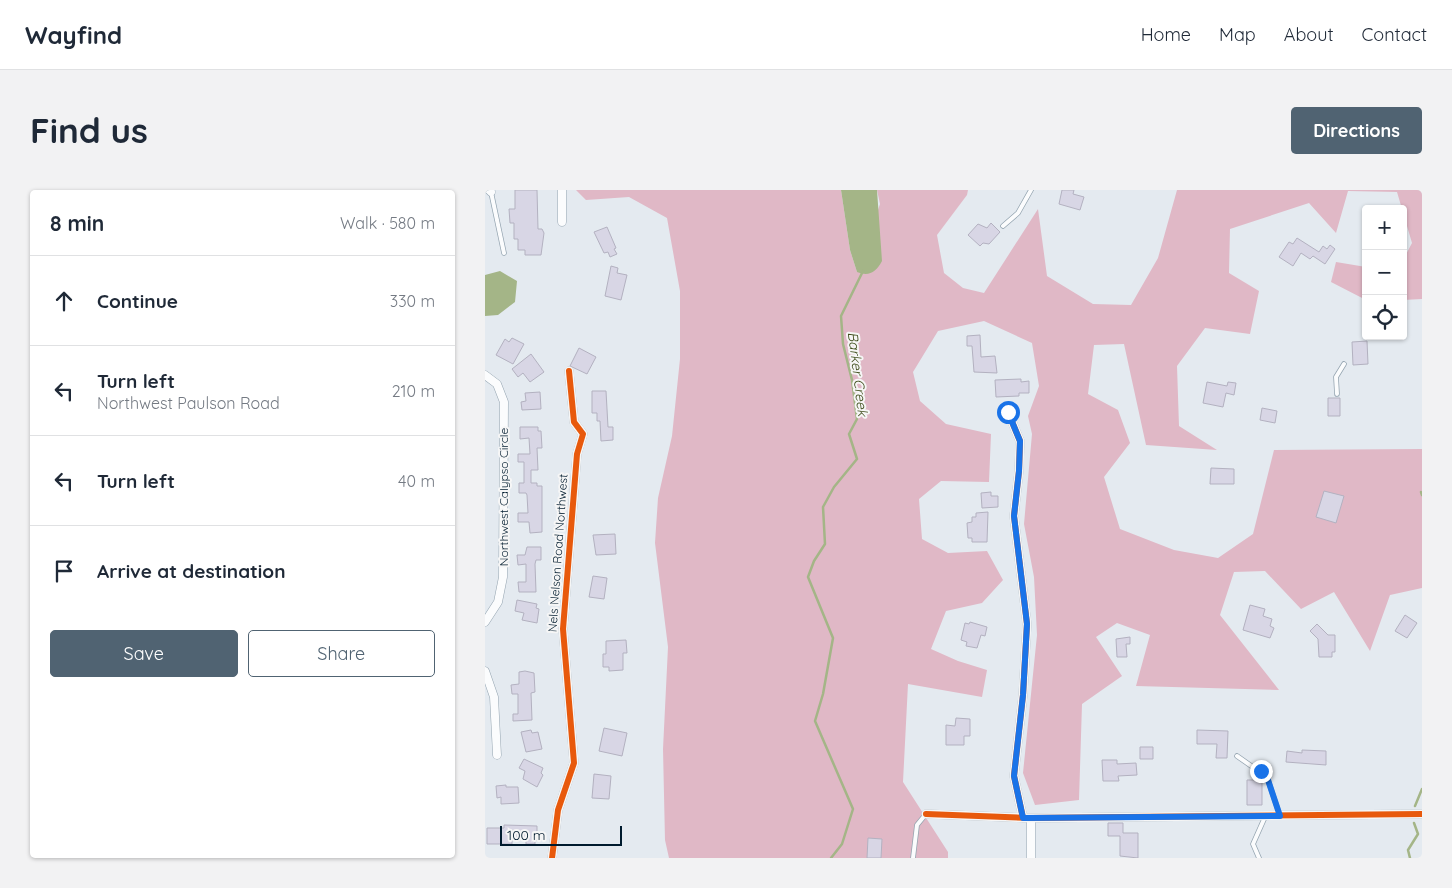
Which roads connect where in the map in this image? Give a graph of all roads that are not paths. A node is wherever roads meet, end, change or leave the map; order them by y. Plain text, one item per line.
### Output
1 (562, 190) edge
2 (1031, 190) edge
3 (490, 191) edge
4 (562, 222) dead end
5 (1003, 226) dead end
6 (504, 253) dead end
7 (1344, 364) dead end
8 (569, 371) dead end
9 (485, 375) edge
10 (1337, 394) dead end
11 (1008, 412) dead end
12 (485, 622) edge
13 (485, 671) edge
14 (497, 756) dead end
15 (1237, 756) dead end
16 (926, 814) joint
17 (1422, 814) edge
18 (1265, 816) junction
19 (1280, 816) junction
20 (1023, 818) junction
21 (1031, 818) junction
22 (552, 858) edge
23 (913, 858) edge
24 (1031, 858) edge
25 (1259, 858) edge

1 - 4 street
2 - 5 lane
3 - 6 lane
7 - 10 lane
8 - 22 street, Nels Nelson Road Northwest
9 - 12 street, Northwest Calypso Circle
11 - 20 street
13 - 14 street
15 - 19 lane
16 - 20 street
16 - 23 lane
17 - 19 street
18 - 19 street
18 - 21 street
18 - 25 lane
20 - 21 street
21 - 24 street

